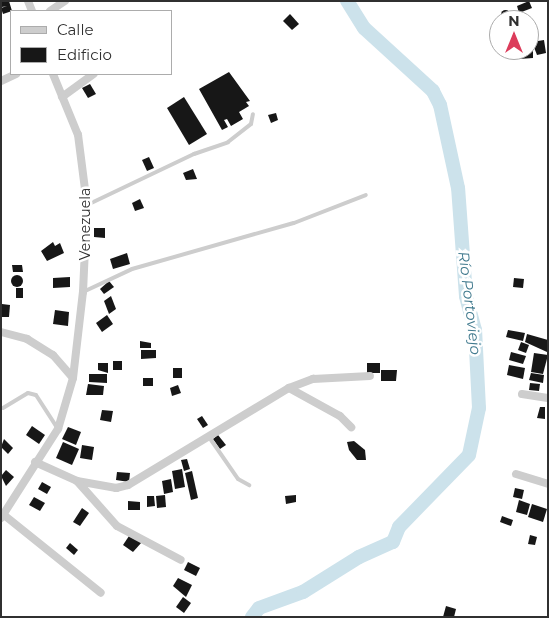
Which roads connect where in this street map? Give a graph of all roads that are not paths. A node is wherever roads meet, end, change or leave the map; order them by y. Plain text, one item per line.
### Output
1 (65, 1) edge
2 (52, 10) edge
3 (14, 75) edge
4 (53, 75) edge
5 (93, 75) edge
6 (1, 81) edge
7 (62, 97) junction
8 (253, 114) dead end
9 (366, 195) dead end
10 (87, 205) junction
11 (83, 292) junction
12 (1, 332) edge
13 (370, 376) dead end
14 (73, 378) junction
15 (289, 388) junction
16 (522, 394) dead end
17 (548, 398) edge
18 (3, 408) dead end
19 (58, 428) junction
20 (351, 428) dead end
21 (210, 437) junction
22 (35, 462) junction
23 (516, 474) dead end
24 (77, 481) junction
25 (548, 484) edge
26 (249, 485) dead end
27 (3, 516) edge
28 (181, 560) dead end
29 (101, 594) dead end

1 - 2 street
3 - 6 street
4 - 7 street, Venezuela
5 - 7 street
7 - 10 street, Venezuela
8 - 10 lane
9 - 11 lane
10 - 11 street, Venezuela
11 - 14 street, Venezuela
12 - 14 street
13 - 15 street
14 - 19 street, Venezuela
15 - 20 street
15 - 21 street
16 - 17 street
18 - 19 lane
19 - 22 street, Venezuela
21 - 24 street
21 - 26 lane
22 - 24 street
22 - 27 street, Venezuela
23 - 25 street
24 - 28 street
27 - 29 street

